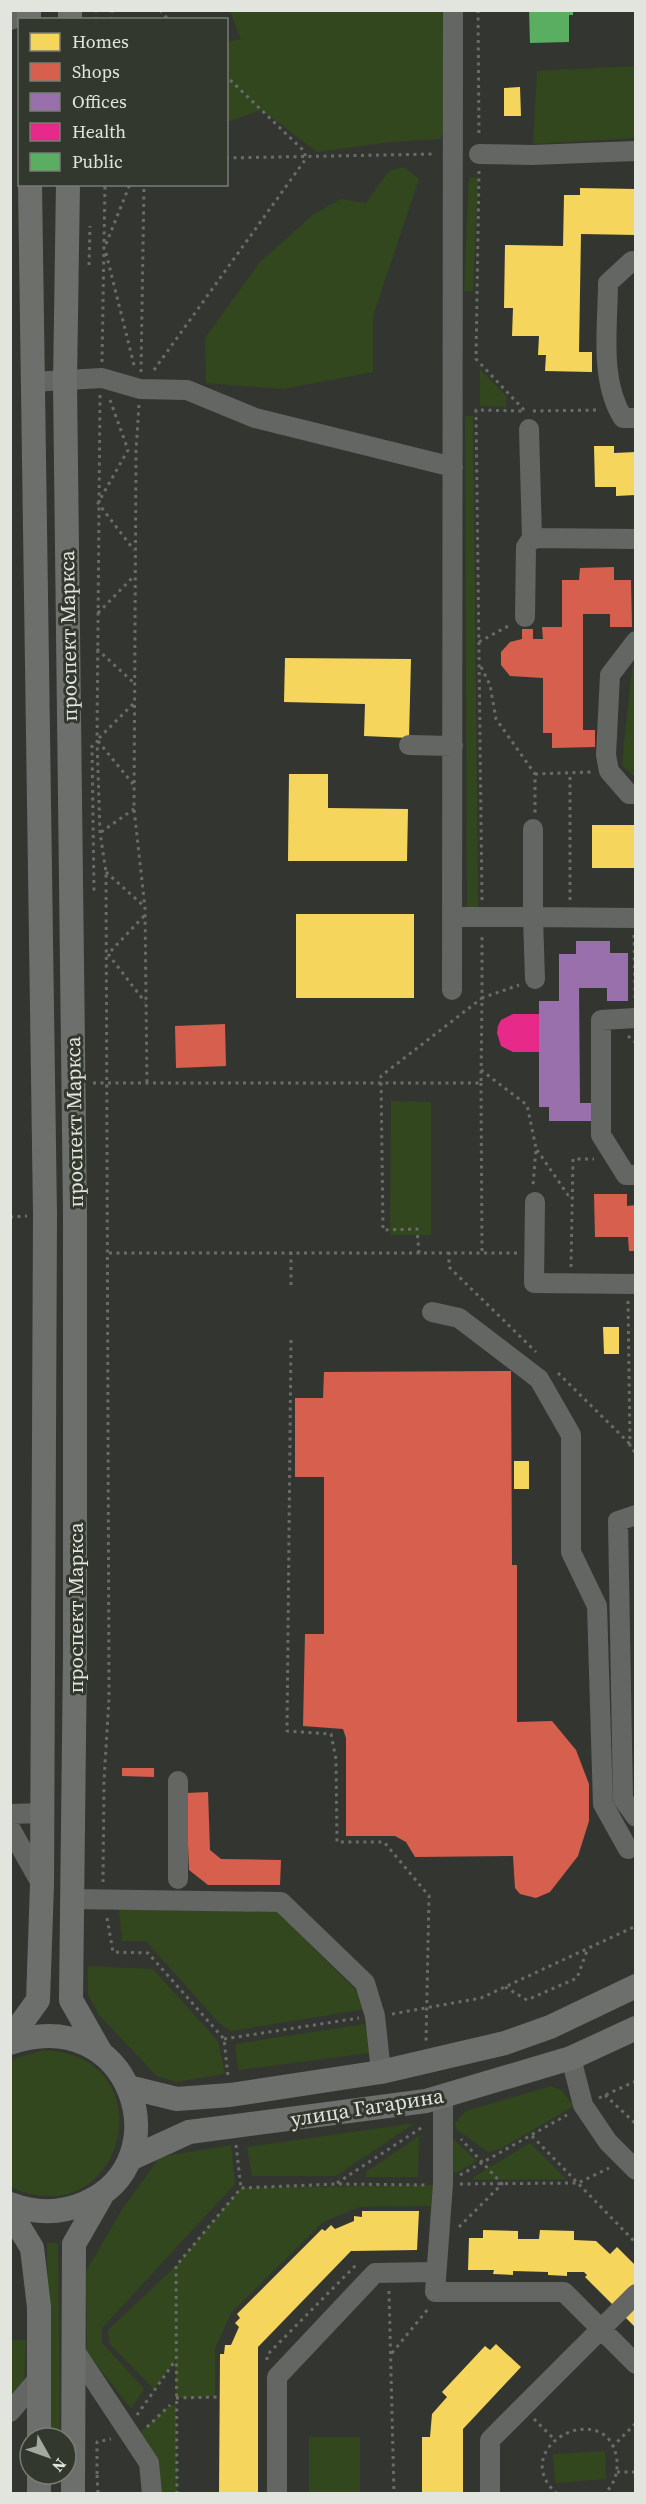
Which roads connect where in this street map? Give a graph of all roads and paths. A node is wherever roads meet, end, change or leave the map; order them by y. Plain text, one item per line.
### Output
1 (453, 10) edge
2 (478, 10) edge
3 (228, 78) edge
4 (636, 151) edge
5 (454, 154) junction
6 (479, 154) junction
7 (305, 156) junction
8 (228, 158) edge
9 (30, 186) edge
10 (68, 186) edge
11 (105, 186) edge
12 (129, 186) edge
13 (104, 247) junction
14 (636, 261) edge
15 (32, 382) junction
16 (65, 382) junction
17 (101, 382) junction
18 (140, 389) junction
19 (627, 414) edge
20 (527, 420) junction
21 (128, 450) junction
22 (136, 451) dead end
23 (453, 467) junction
24 (98, 503) junction
25 (532, 538) junction
26 (636, 539) edge
27 (135, 551) dead end
28 (98, 613) junction
29 (525, 617) joint
30 (636, 641) edge
31 (478, 642) junction
32 (97, 648) junction
33 (480, 665) junction
34 (135, 684) junction
35 (134, 702) junction
36 (97, 740) junction
37 (409, 745) dead end
38 (453, 746) junction
39 (609, 771) junction
40 (535, 774) junction
41 (134, 784) junction
42 (636, 794) edge
43 (134, 809) junction
44 (533, 829) joint
45 (100, 832) junction
46 (106, 872) junction
47 (145, 908) junction
48 (145, 914) junction
49 (452, 917) junction
50 (482, 917) junction
51 (533, 917) junction
52 (636, 918) edge
53 (108, 954) junction
54 (535, 979) joint
55 (452, 990) dead end
56 (482, 998) junction
57 (146, 1004) junction
58 (636, 1018) edge
59 (481, 1070) junction
60 (107, 1083) junction
61 (481, 1083) junction
62 (382, 1084) junction
63 (147, 1085) junction
64 (536, 1148) junction
65 (616, 1160) junction
66 (636, 1175) edge
67 (573, 1196) junction
68 (535, 1202) joint
69 (291, 1252) junction
70 (419, 1252) junction
71 (449, 1252) junction
72 (109, 1253) junction
73 (482, 1253) junction
74 (534, 1254) junction
75 (449, 1267) dead end
76 (571, 1283) junction
77 (631, 1284) edge
78 (291, 1286) dead end
79 (432, 1312) dead end
80 (291, 1340) dead end
81 (636, 1452) edge
82 (636, 1515) edge
83 (178, 1781) dead end
84 (42, 1813) junction
85 (10, 1814) edge
86 (636, 1818) edge
87 (10, 1828) edge
88 (628, 1849) dead end
89 (178, 1879) dead end
90 (42, 1885) junction
91 (429, 1896) dead end
92 (71, 1899) junction
93 (103, 1899) junction
94 (636, 1926) edge
95 (588, 1948) junction
96 (636, 1986) edge
97 (504, 1987) junction
98 (375, 2016) junction
99 (636, 2028) edge
100 (224, 2039) junction
101 (10, 2041) edge
102 (100, 2052) junction
103 (571, 2058) junction
104 (381, 2072) junction
105 (636, 2081) edge
106 (128, 2087) junction
107 (230, 2095) junction
108 (605, 2095) junction
109 (443, 2096) junction
110 (584, 2105) junction
111 (636, 2124) edge
112 (234, 2127) junction
113 (434, 2128) junction
114 (532, 2136) junction
115 (130, 2159) junction
116 (483, 2162) junction
117 (636, 2170) edge
118 (578, 2182) junction
119 (336, 2184) junction
120 (443, 2184) junction
121 (502, 2184) junction
122 (241, 2188) junction
123 (100, 2197) junction
124 (10, 2204) edge
125 (10, 2212) edge
126 (439, 2238) junction
127 (636, 2243) edge
128 (436, 2272) junction
129 (389, 2273) junction
130 (442, 2292) junction
131 (636, 2294) edge
132 (600, 2329) junction
133 (75, 2351) junction
134 (391, 2354) junction
135 (176, 2360) junction
136 (636, 2364) edge
137 (38, 2379) junction
138 (220, 2397) dead end
139 (176, 2398) junction
140 (170, 2405) dead end
141 (522, 2407) junction
142 (10, 2412) edge
143 (636, 2423) edge
144 (39, 2426) edge
145 (131, 2434) junction
146 (554, 2439) junction
147 (612, 2446) junction
148 (617, 2472) junction
149 (636, 2472) edge
150 (97, 2474) dead end
151 (72, 2493) edge
152 (152, 2493) edge
153 (177, 2493) edge
154 (277, 2493) edge
155 (394, 2493) edge
156 (490, 2493) edge
157 (557, 2493) edge
158 (604, 2493) edge

1 - 5 lane
2 - 6 path
3 - 7 path
4 - 6 lane
5 - 7 path
5 - 23 lane
6 - 20 path
7 - 8 path
7 - 18 path
9 - 15 main road, проспект Маркса
10 - 16 main road, проспект Маркса
11 - 13 path
12 - 13 path
13 - 17 path
13 - 18 path
14 - 19 lane
15 - 16 lane
15 - 84 main road, проспект Маркса
16 - 17 lane
16 - 92 main road, проспект Маркса
17 - 18 lane
17 - 21 path
17 - 24 path
18 - 23 lane
19 - 20 path
20 - 25 lane
20 - 31 path
21 - 22 path
21 - 24 path
23 - 38 lane
24 - 27 path
24 - 28 path
25 - 26 lane
25 - 29 lane
28 - 32 path
28 - 34 path
29 - 31 path
30 - 39 lane
31 - 33 path
32 - 34 path
32 - 36 path
33 - 40 path
33 - 50 path
34 - 35 path
35 - 36 path
35 - 41 path
36 - 41 path
36 - 45 path
37 - 38 lane
38 - 49 lane
39 - 40 path
39 - 42 lane
40 - 44 path
41 - 43 path
43 - 45 path
43 - 47 path
44 - 51 lane
45 - 46 path
46 - 47 path
46 - 53 path
47 - 48 path
48 - 53 path
48 - 57 path
49 - 50 lane
49 - 55 lane
50 - 51 lane
50 - 56 path
51 - 52 lane
51 - 54 lane
53 - 57 path
53 - 60 path
54 - 56 path
56 - 59 path
56 - 62 path
57 - 63 path
58 - 65 lane
59 - 61 path
59 - 64 path
60 - 63 path
60 - 72 path
61 - 62 path
61 - 73 path
62 - 63 path
62 - 70 path
64 - 67 path
64 - 68 path
65 - 66 lane
65 - 67 path
67 - 76 path
68 - 74 lane
69 - 70 path
69 - 72 path
69 - 78 path
70 - 71 path
71 - 73 path
71 - 75 path
72 - 93 path
73 - 74 path
74 - 76 lane
76 - 77 lane
77 - 81 path
79 - 88 lane
80 - 91 path
82 - 86 lane
83 - 89 lane
84 - 85 lane
84 - 90 main road, проспект Маркса
87 - 90 lane
90 - 101 main road, проспект Маркса
92 - 93 lane
92 - 102 main road, проспект Маркса
93 - 98 lane
93 - 100 path
94 - 95 path
95 - 97 path
95 - 97 path
96 - 104 main road, улица Гагарина
97 - 98 path
98 - 100 path
98 - 104 lane
99 - 103 main road, улица Гагарина
100 - 107 path
101 - 102 main road
102 - 106 main road
103 - 109 main road, улица Гагарина
103 - 110 lane
104 - 107 main road, улица Гагарина
105 - 108 path
106 - 107 main road, улица Гагарина
106 - 115 main road
108 - 110 path
108 - 111 path
109 - 112 main road, улица Гагарина
109 - 113 lane
110 - 114 path
110 - 117 lane
112 - 115 main road, улица Гагарина
112 - 122 path
113 - 116 path
113 - 119 path
113 - 120 lane
114 - 116 path
114 - 118 path
115 - 123 main road
116 - 120 path
116 - 121 path
118 - 121 path
118 - 127 path
119 - 120 path
119 - 122 path
120 - 121 path
120 - 126 lane
121 - 126 path
122 - 135 path
123 - 124 main road
123 - 133 main road
125 - 137 main road
126 - 128 lane
128 - 129 lane
128 - 130 lane
129 - 134 path
129 - 154 lane
130 - 132 lane
130 - 134 path
131 - 132 lane
132 - 136 lane
132 - 141 lane
133 - 145 lane
133 - 151 main road
134 - 155 path
135 - 139 path
135 - 145 path
137 - 142 lane
137 - 144 main road
138 - 139 path
139 - 153 path
140 - 145 path
141 - 146 path
141 - 156 lane
143 - 147 path
145 - 150 path
145 - 152 lane
146 - 147 path
146 - 157 path
147 - 148 path
148 - 149 path
148 - 158 path

